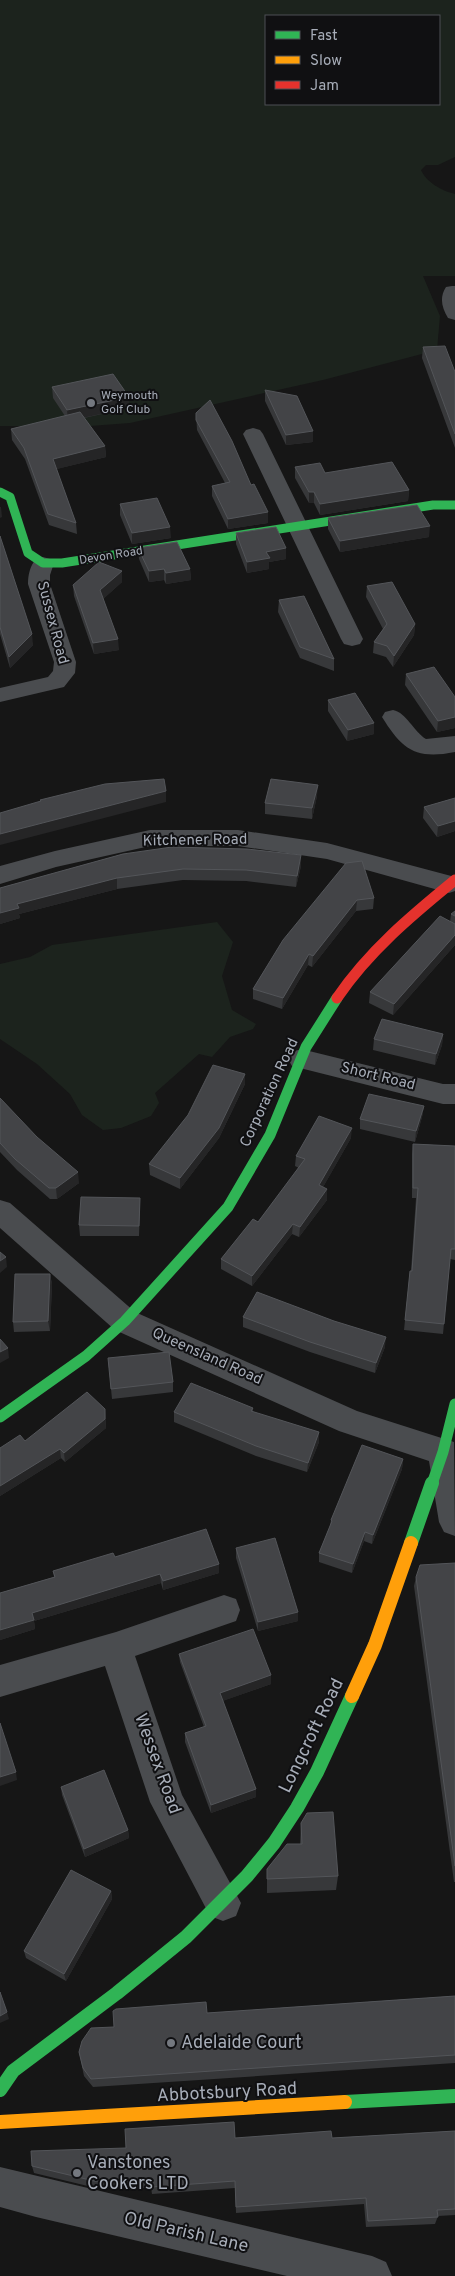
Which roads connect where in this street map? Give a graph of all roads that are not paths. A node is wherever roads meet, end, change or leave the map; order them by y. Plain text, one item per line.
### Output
1 (452, 291) dead end
2 (455, 314) edge
3 (252, 434) dead end
4 (0, 492) edge
5 (452, 503) edge
6 (298, 528) junction
7 (43, 563) junction
8 (352, 639) dead end
9 (0, 695) edge
10 (393, 717) dead end
11 (455, 744) edge
12 (0, 876) edge
13 (452, 882) edge
14 (301, 1059) junction
15 (455, 1094) edge
16 (0, 1211) edge
17 (125, 1321) junction
18 (455, 1404) edge
19 (0, 1417) edge
20 (443, 1452) junction
21 (455, 1522) edge
22 (224, 1610) dead end
23 (116, 1647) junction
24 (0, 1681) edge
25 (222, 1903) junction
26 (0, 2090) edge
27 (455, 2096) edge
28 (0, 2122) edge
29 (0, 2187) edge
30 (372, 2276) edge

1 - 2 street
3 - 6 street
4 - 7 street
5 - 6 street, Devon Road
6 - 7 street, Devon Road
6 - 8 street
7 - 9 street, Sussex Road
10 - 11 street
12 - 13 street, Kitchener Road
13 - 14 street, Corporation Road
14 - 15 street, Short Road
14 - 17 street, Corporation Road
16 - 17 street, Queensland Road
17 - 19 street, Corporation Road
17 - 20 street, Queensland Road
18 - 20 street, Longcroft Road
20 - 21 street
20 - 25 street, Longcroft Road
22 - 23 street
23 - 24 street
23 - 25 street, Wessex Road
25 - 26 street, Longcroft Road
27 - 28 street, Abbotsbury Road
29 - 30 street, Old Parish Lane

